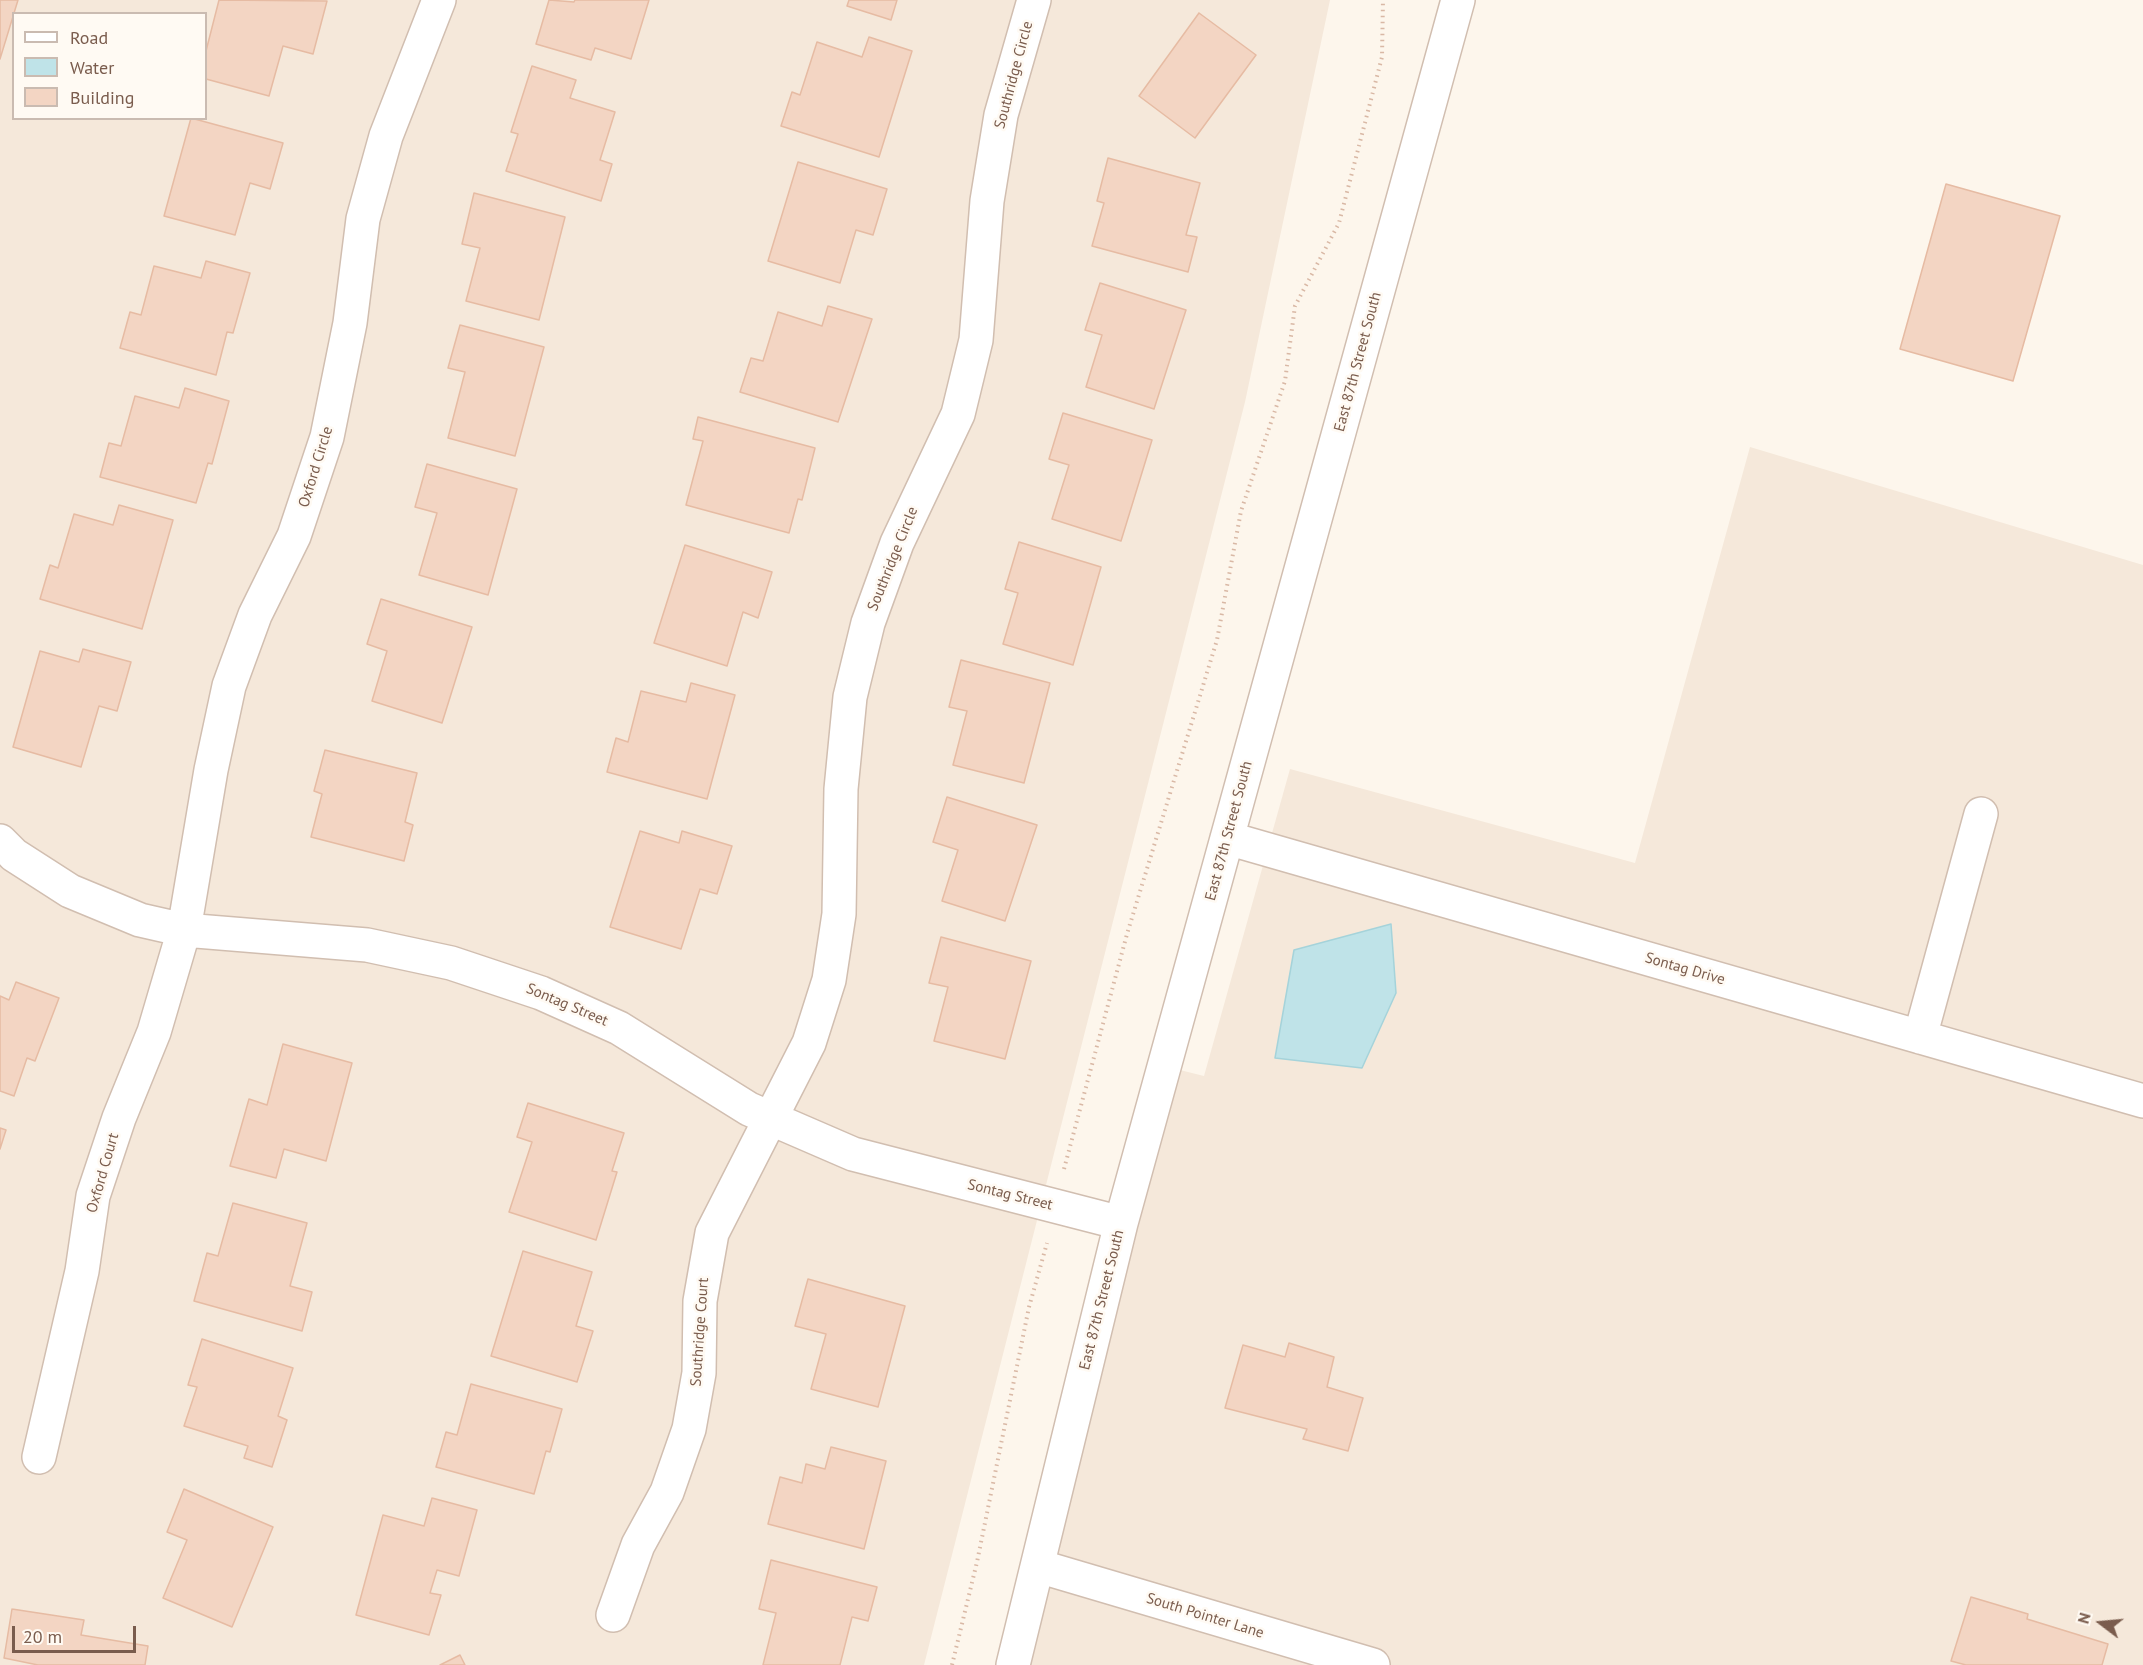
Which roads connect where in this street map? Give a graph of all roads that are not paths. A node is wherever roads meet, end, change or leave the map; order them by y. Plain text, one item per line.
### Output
1 (439, 0) edge
2 (1034, 0) edge
3 (1458, 0) edge
4 (1981, 814) dead end
5 (1227, 838) junction
6 (0, 841) edge
7 (184, 930) junction
8 (1920, 1037) junction
9 (2143, 1101) edge
10 (771, 1121) junction
11 (1121, 1223) junction
12 (39, 1457) dead end
13 (1038, 1566) junction
14 (613, 1615) dead end
15 (1013, 1665) edge
16 (1373, 1665) edge

1 - 7 street, Oxford Circle
2 - 10 street, Southridge Circle
3 - 5 street, East 87th Street South
4 - 8 street
5 - 8 street, Sontag Drive
5 - 11 street, East 87th Street South
6 - 7 street, Sontag Street
7 - 10 street, Sontag Street
7 - 12 street, Oxford Court
8 - 9 street, Sontag Drive
10 - 11 street, Sontag Street
10 - 14 street, Southridge Court
11 - 13 street, East 87th Street South
13 - 15 street, East 87th Street South
13 - 16 street, South Pointer Lane

